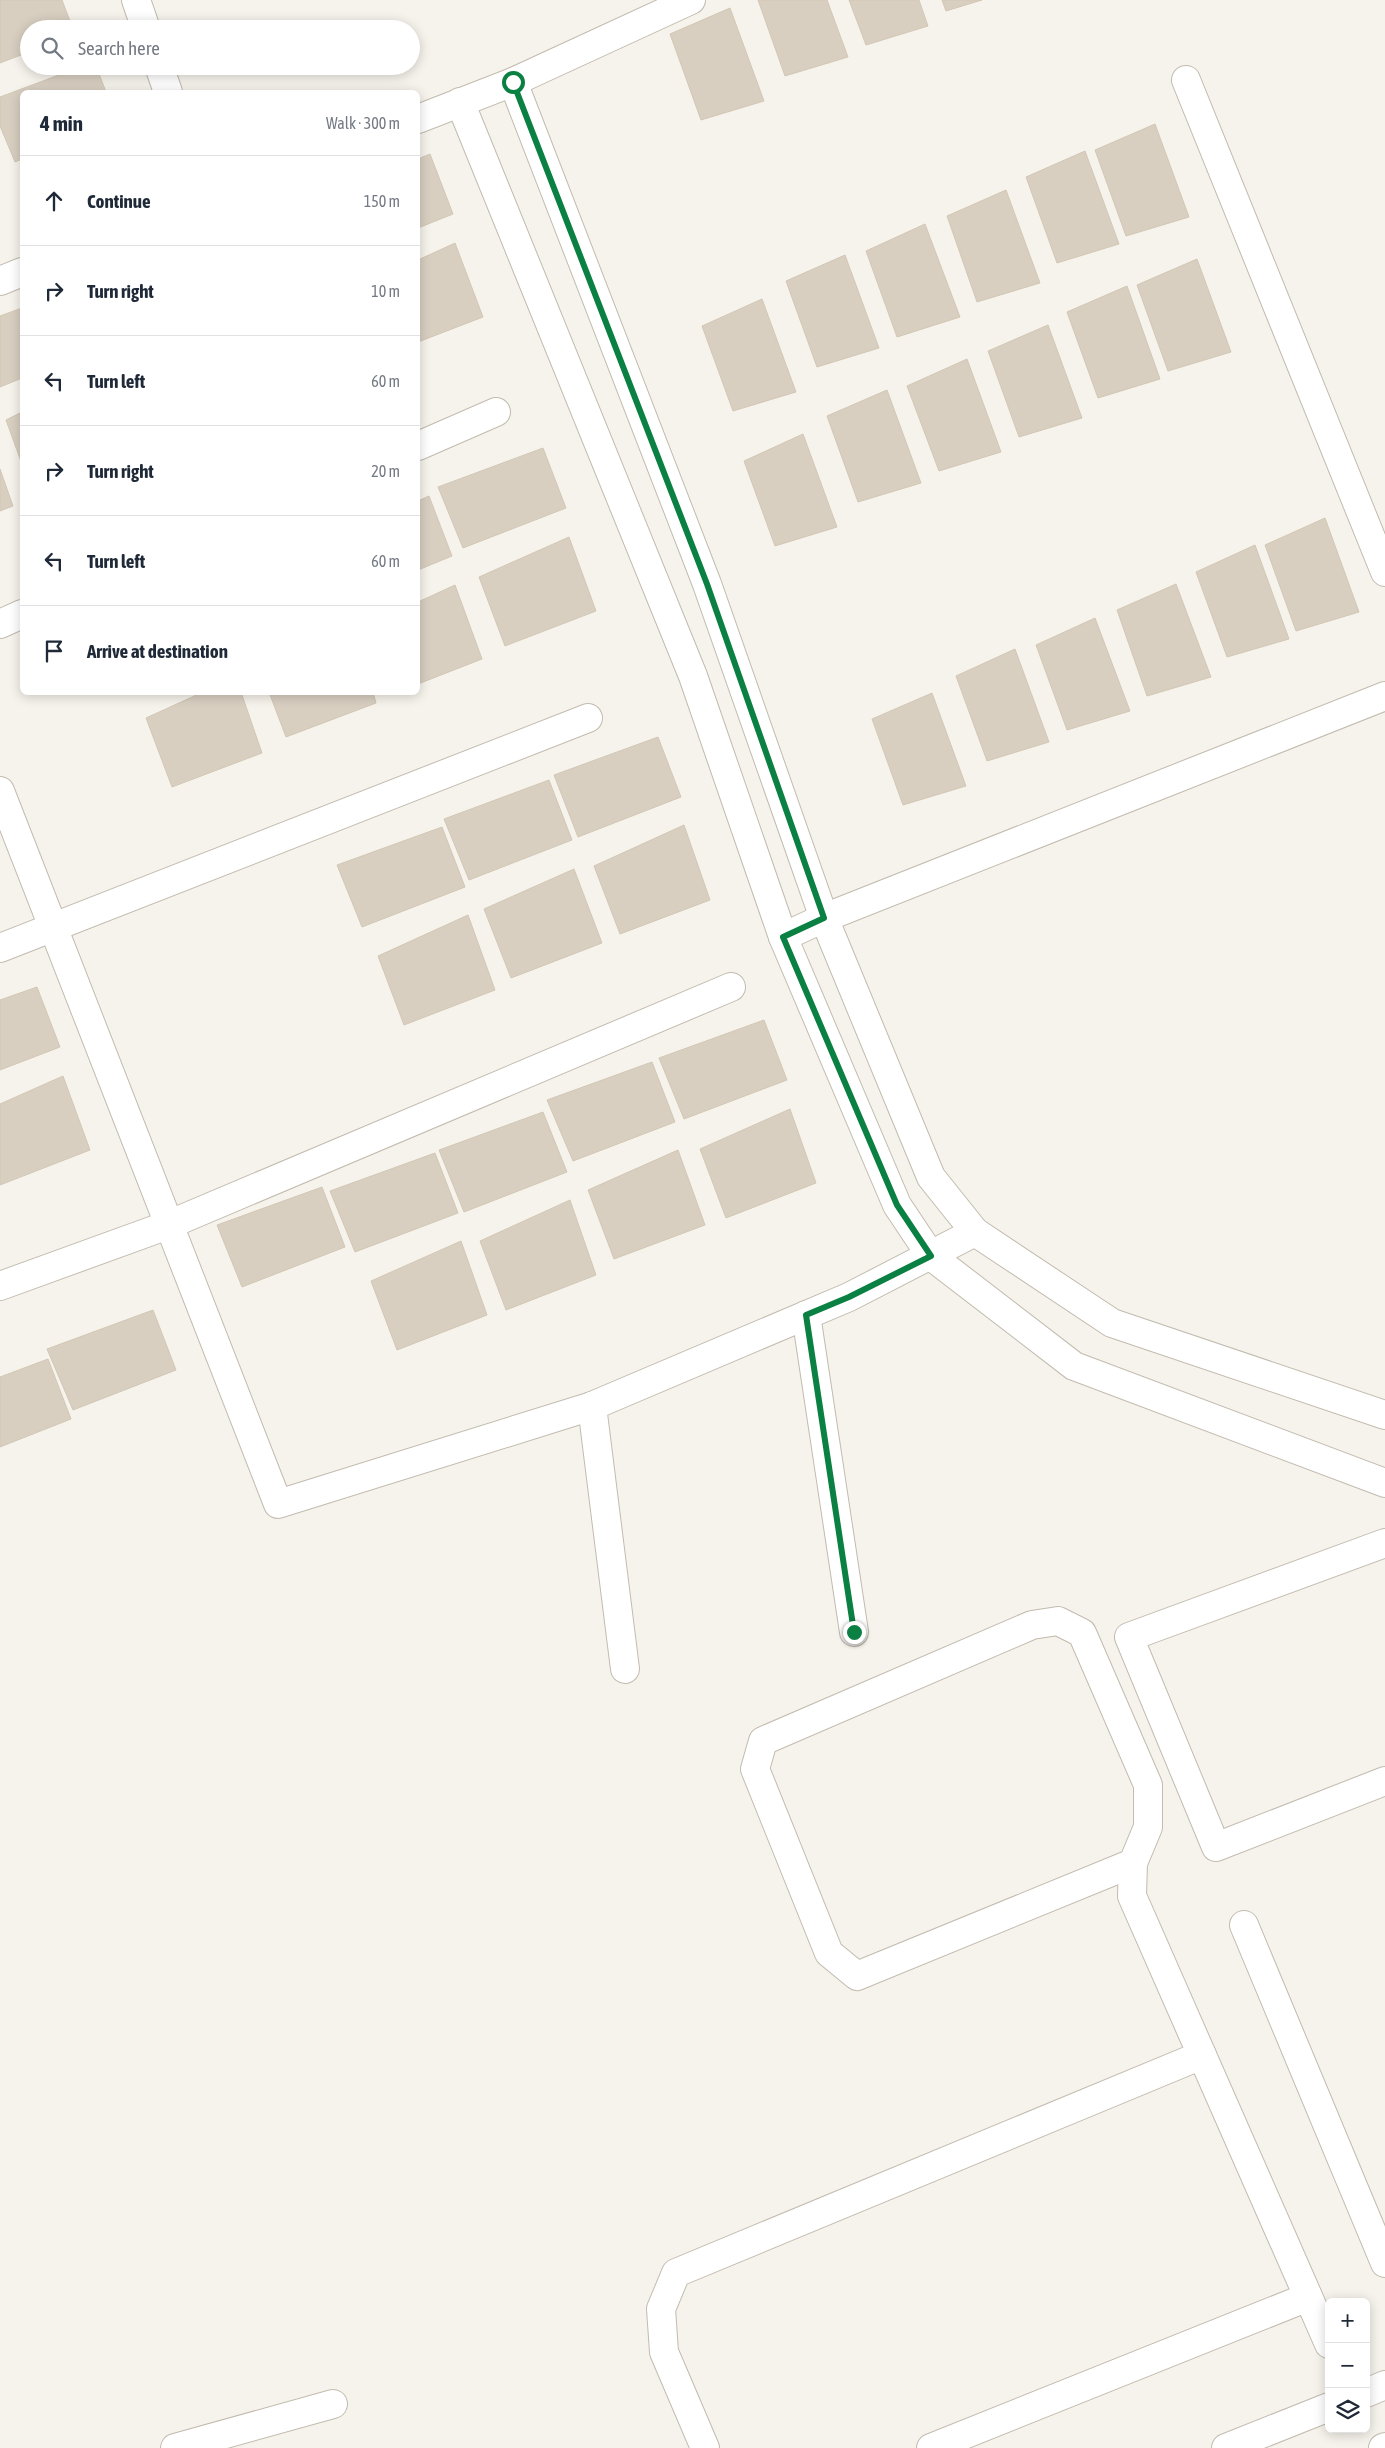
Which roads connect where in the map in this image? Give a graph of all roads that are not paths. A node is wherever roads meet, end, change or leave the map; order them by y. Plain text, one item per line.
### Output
1 (136, 0) edge
2 (691, 0) edge
3 (143, 20) edge
4 (162, 75) edge
5 (1186, 80) dead end
6 (513, 82) junction
7 (167, 90) edge
8 (460, 102) junction
9 (420, 118) edge
10 (20, 273) edge
11 (0, 281) edge
12 (496, 412) dead end
13 (420, 445) edge
14 (1385, 572) edge
15 (20, 615) edge
16 (0, 624) edge
17 (1385, 696) edge
18 (588, 718) dead end
19 (0, 791) edge
20 (824, 918) junction
21 (54, 926) junction
22 (783, 937) junction
23 (0, 948) edge
24 (732, 987) dead end
25 (168, 1225) junction
26 (975, 1232) junction
27 (931, 1256) junction
28 (0, 1286) edge
29 (806, 1315) junction
30 (592, 1406) junction
31 (1385, 1415) edge
32 (1385, 1483) edge
33 (1385, 1543) edge
34 (854, 1632) dead end
35 (625, 1669) dead end
36 (1385, 1781) edge
37 (1134, 1863) junction
38 (1244, 1925) dead end
39 (1202, 2055) junction
40 (1385, 2260) edge
41 (1308, 2297) junction
42 (1329, 2343) edge
43 (333, 2404) dead end
44 (1325, 2409) edge
45 (176, 2448) edge
46 (705, 2448) edge
47 (931, 2448) edge
48 (1226, 2448) edge

1 - 3 street
2 - 6 street
4 - 7 street
5 - 14 street
6 - 8 street
6 - 20 street
8 - 9 street
8 - 22 street
10 - 11 street
12 - 13 street
15 - 16 street
17 - 20 street
18 - 21 street
19 - 21 street
20 - 22 street
20 - 26 street
21 - 23 street
21 - 25 street
22 - 27 street
24 - 25 street
25 - 28 street
25 - 30 street
26 - 27 street
26 - 31 street
27 - 29 street
27 - 32 street
29 - 30 street
29 - 34 street
30 - 35 street
33 - 36 street
37 - 37 street
37 - 39 street
38 - 40 street
39 - 41 street
39 - 46 street
41 - 42 street
41 - 47 street
43 - 45 street
44 - 48 street

